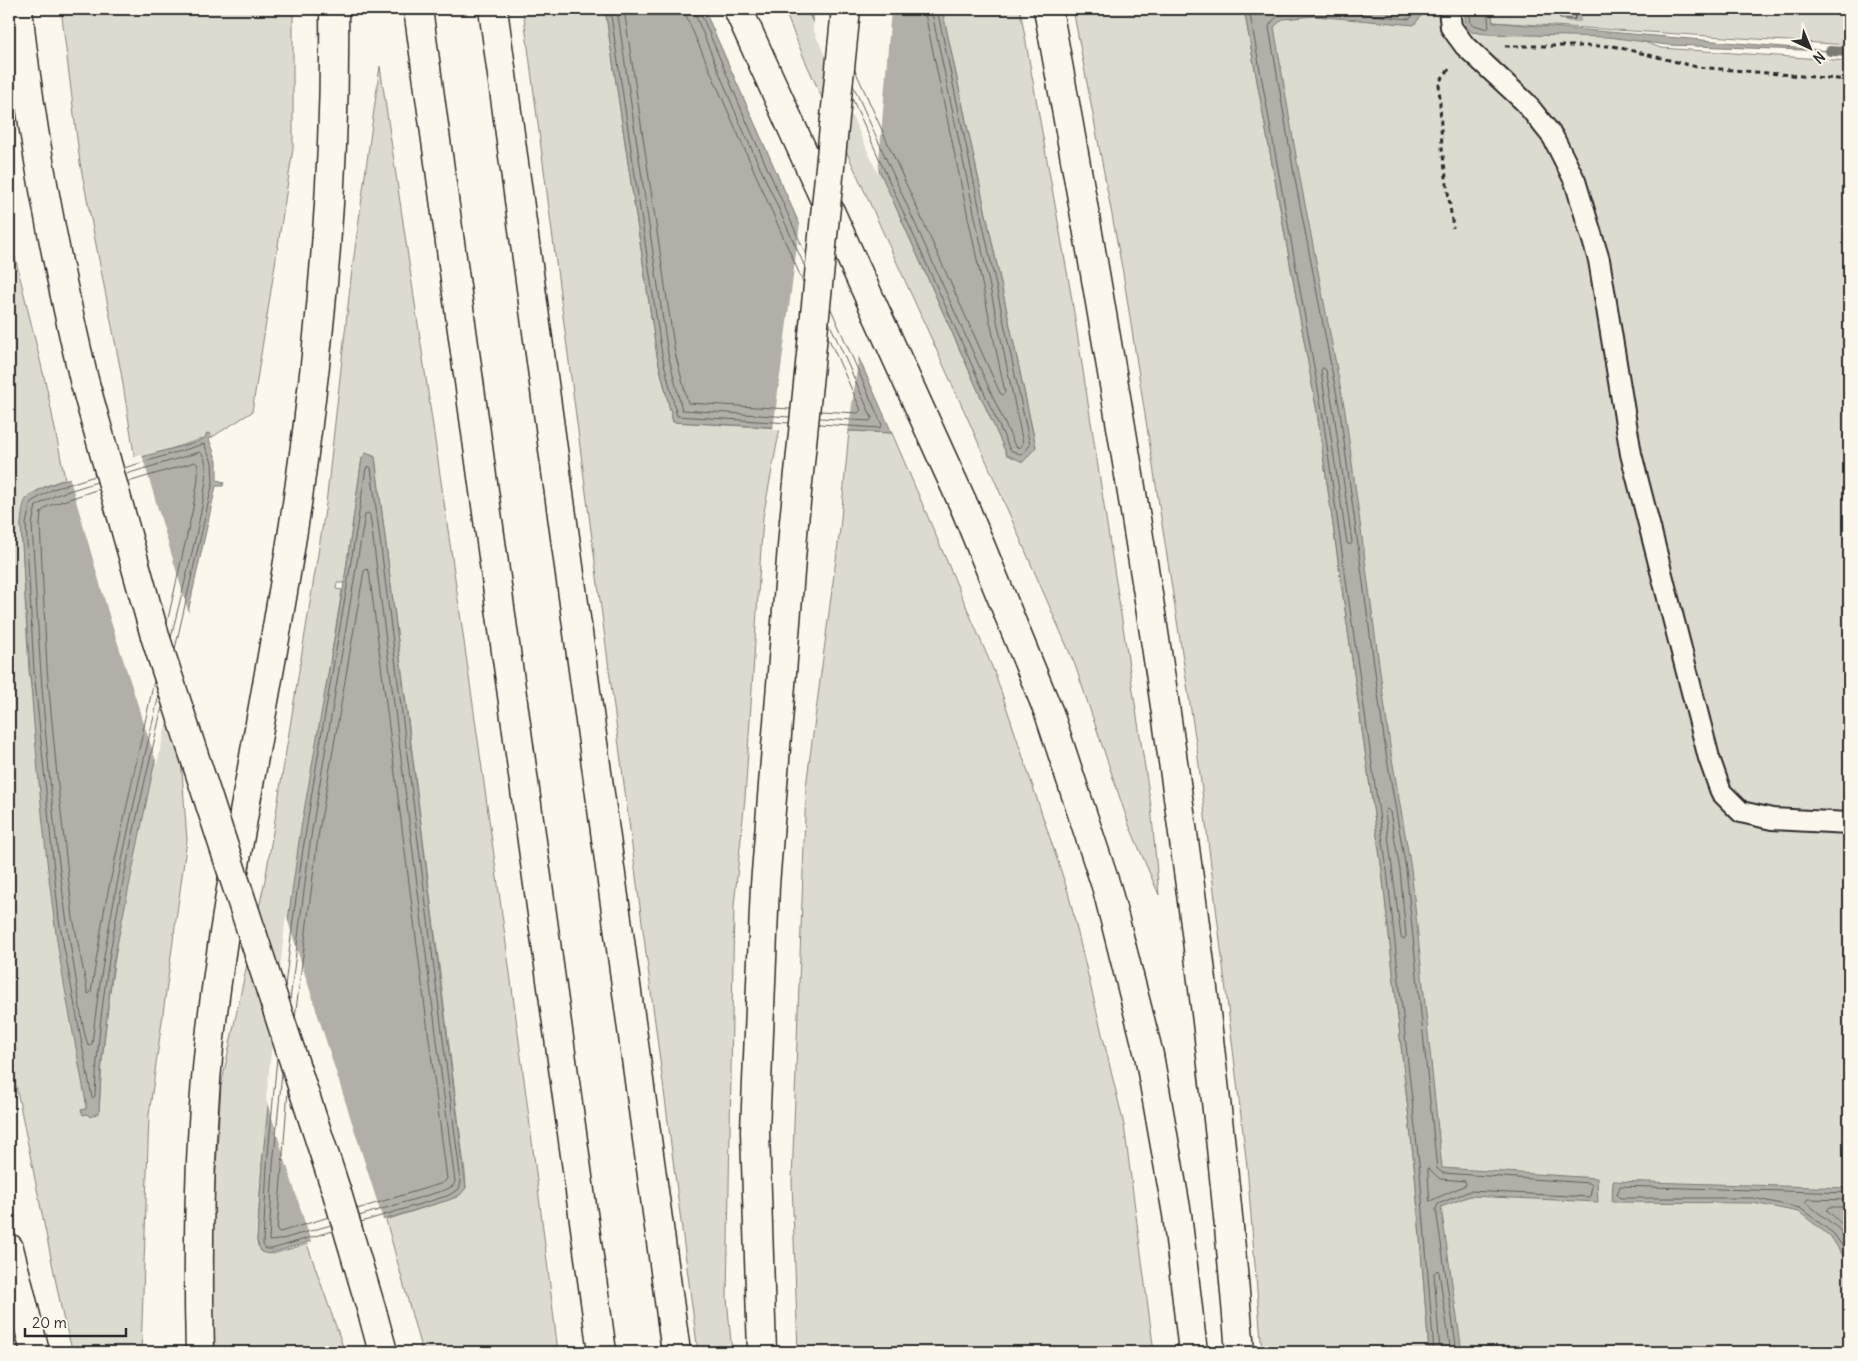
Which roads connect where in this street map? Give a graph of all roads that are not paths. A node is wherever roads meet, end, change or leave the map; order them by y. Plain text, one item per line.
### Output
1 (18, 9) edge
2 (334, 9) edge
3 (418, 9) edge
4 (494, 9) edge
5 (738, 9) edge
6 (846, 9) edge
7 (1048, 9) edge
8 (1449, 9) edge
9 (1849, 823) edge
10 (9, 1248) edge
11 (35, 1352) edge
12 (200, 1352) edge
13 (383, 1352) edge
14 (602, 1352) edge
15 (676, 1352) edge
16 (762, 1352) edge
17 (1193, 1352) edge
18 (1240, 1352) edge

1 - 13 highway, bridge
2 - 12 highway
3 - 14 highway
4 - 15 highway
5 - 17 highway
6 - 16 highway, bridge
7 - 18 highway
8 - 9 lane
10 - 11 highway

